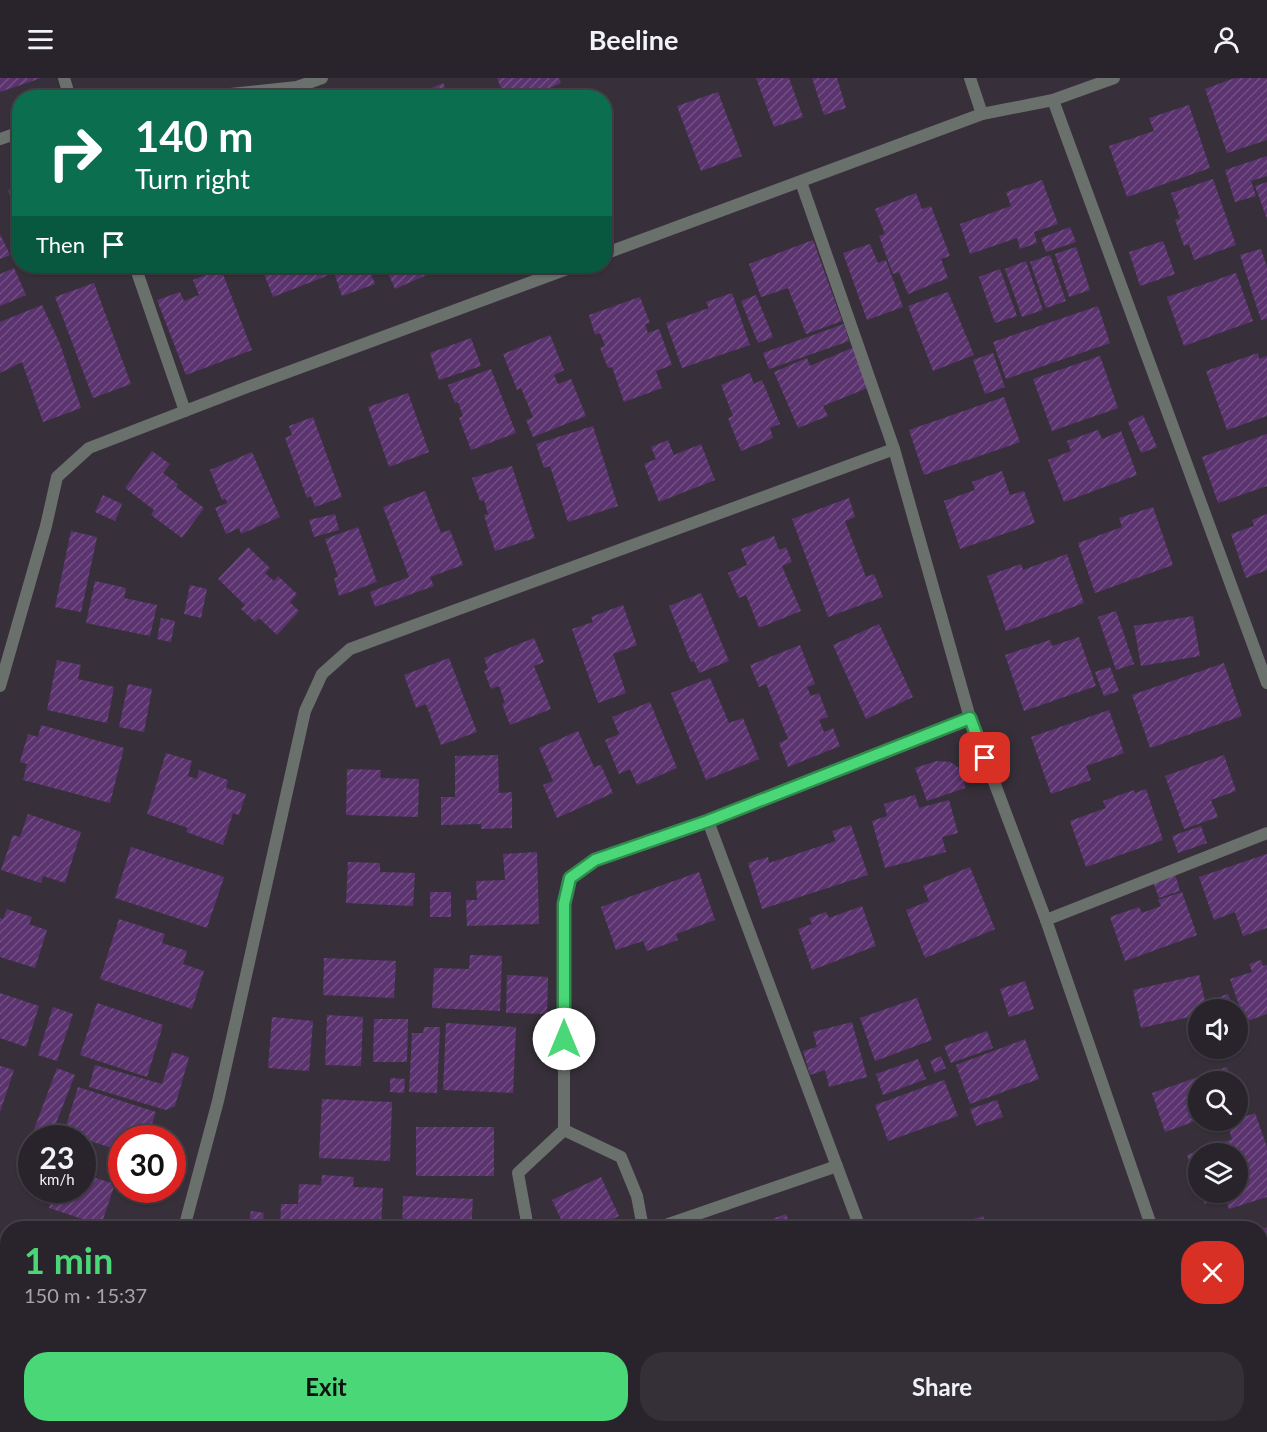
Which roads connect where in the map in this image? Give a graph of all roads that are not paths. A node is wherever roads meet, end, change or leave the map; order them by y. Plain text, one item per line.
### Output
1 (322, 78) edge
2 (970, 78) edge
3 (1114, 78) edge
4 (268, 90) edge
5 (1053, 100) junction
6 (982, 114) junction
7 (801, 182) junction
8 (612, 251) edge
9 (137, 273) edge
10 (556, 273) edge
11 (185, 411) junction
12 (894, 449) junction
13 (1267, 683) edge
14 (0, 686) edge
15 (970, 718) junction
16 (708, 821) junction
17 (1267, 833) edge
18 (1046, 920) junction
19 (564, 1130) junction
20 (837, 1166) junction
21 (186, 1221) edge
22 (527, 1221) edge
23 (641, 1221) edge
24 (677, 1221) edge
25 (857, 1221) edge
26 (1150, 1221) edge

1 - 4 street
2 - 6 street
3 - 5 street
5 - 6 street
5 - 13 street
6 - 7 street
7 - 8 street
7 - 12 street
9 - 11 street
10 - 11 street
11 - 14 street
12 - 15 street
12 - 21 street
15 - 16 street
15 - 18 street
16 - 19 street
16 - 20 street
17 - 18 street
18 - 26 street
19 - 22 street
19 - 23 street
20 - 24 street
20 - 25 street

